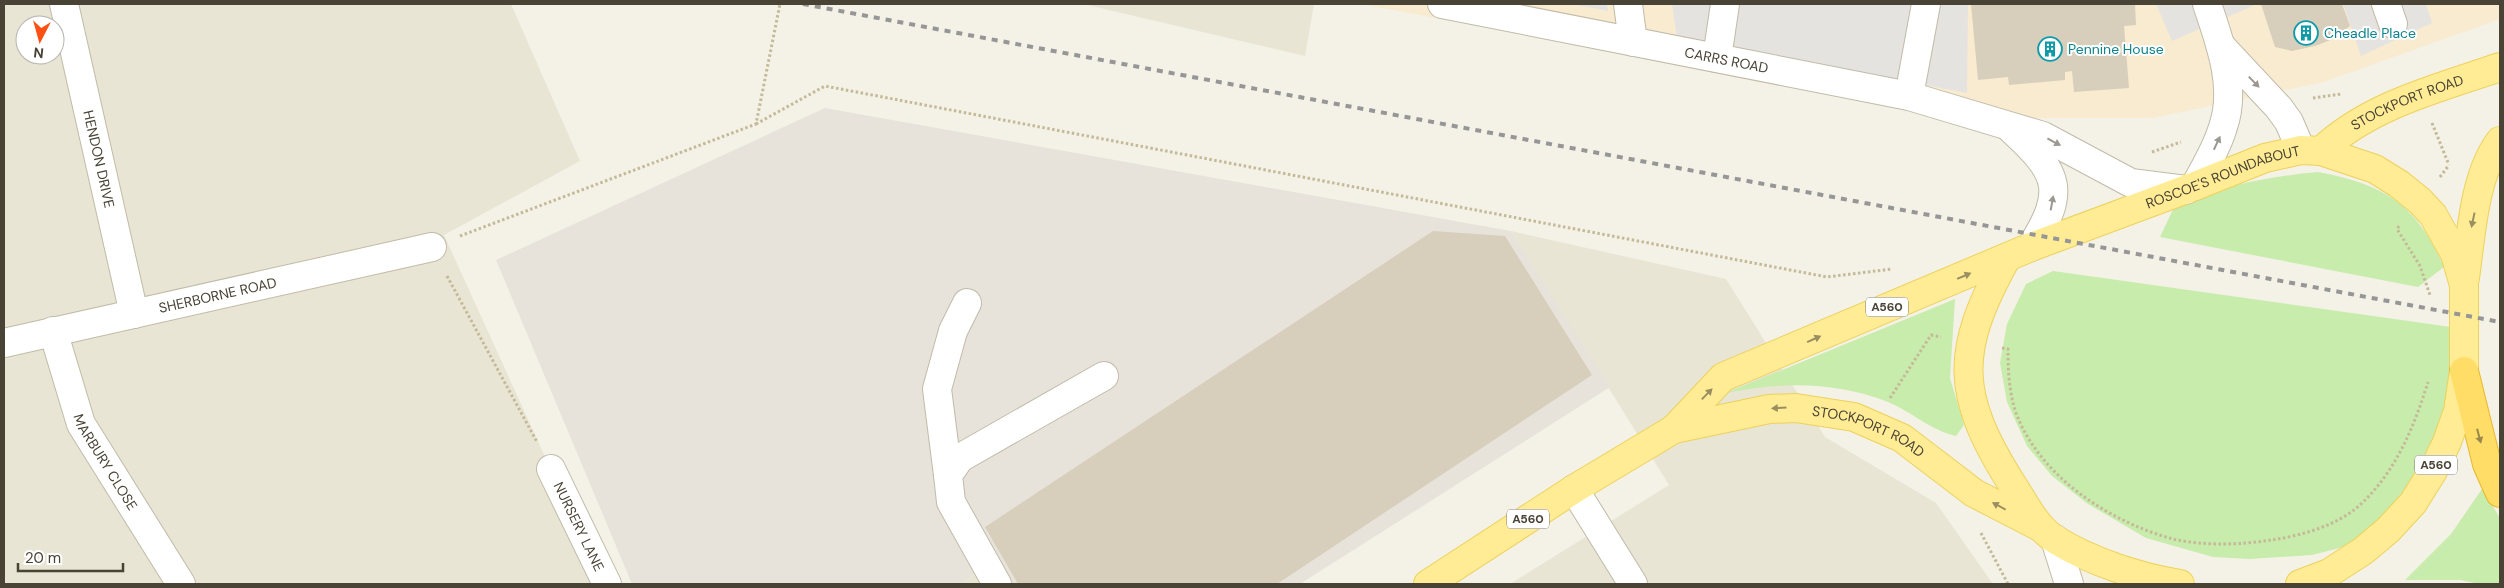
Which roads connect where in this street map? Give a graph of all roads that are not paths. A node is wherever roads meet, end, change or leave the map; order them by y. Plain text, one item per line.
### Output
1 (64, 4) edge
2 (1442, 4) edge
3 (1628, 4) edge
4 (1725, 4) edge
5 (1926, 4) edge
6 (2207, 4) edge
7 (1634, 42) junction
8 (2221, 46) junction
9 (1717, 58) junction
10 (2500, 67) edge
11 (1909, 96) junction
12 (2008, 127) junction
13 (2500, 141) edge
14 (2311, 151) junction
15 (2191, 188) junction
16 (432, 246) road end
17 (2031, 247) junction
18 (2006, 259) junction
19 (2464, 285) junction
20 (967, 303) dead end
21 (134, 314) junction
22 (53, 331) junction
23 (4, 343) edge
24 (2464, 371) junction
25 (1104, 376) dead end
26 (1674, 429) junction
27 (551, 469) road end
28 (948, 475) junction
29 (1574, 489) junction
30 (2500, 494) edge
31 (2048, 534) junction
32 (181, 584) edge
33 (607, 584) edge
34 (997, 584) edge
35 (1428, 584) edge
36 (1633, 584) edge
37 (2069, 584) edge
38 (2180, 584) edge
39 (2300, 584) edge

1 - 21 street, HENDON DRIVE
2 - 7 street, CARRS ROAD
3 - 7 street
4 - 9 street
5 - 11 street
6 - 8 street
7 - 9 street, CARRS ROAD
8 -> 14 street
15 -> 8 street
9 - 11 street, CARRS ROAD
10 - 14 main road, STOCKPORT ROAD / A560
11 - 12 street, CARRS ROAD
12 -> 15 street, CARRS ROAD
17 -> 12 street, CARRS ROAD
13 -> 19 main road, A560
14 - 15 main road, ROSCOE'S ROUNDABOUT / A560
14 - 19 main road, ROSCOE'S ROUNDABOUT / A560
15 - 17 main road, ROSCOE'S ROUNDABOUT / A560
16 - 21 street, SHERBORNE ROAD
17 - 18 main road, ROSCOE'S ROUNDABOUT / A560
26 -> 18 main road, STOCKPORT ROAD / A560
18 - 31 main road, A560
19 - 24 main road, ROSCOE'S ROUNDABOUT / A560
20 - 28 street
21 - 22 street, SHERBORNE ROAD
22 - 23 street, SHERBORNE ROAD
22 - 32 street, MARBURY CLOSE
24 -> 30 highway
24 - 39 main road, ROSCOE'S ROUNDABOUT / A560
25 - 28 street
26 - 29 main road, STOCKPORT ROAD / A560
31 -> 26 main road, STOCKPORT ROAD / A560
27 - 33 street, NURSERY LANE
28 - 34 street
29 - 35 main road, STOCKPORT ROAD / A560
29 - 36 street
31 - 37 street
31 - 38 main road, A560

